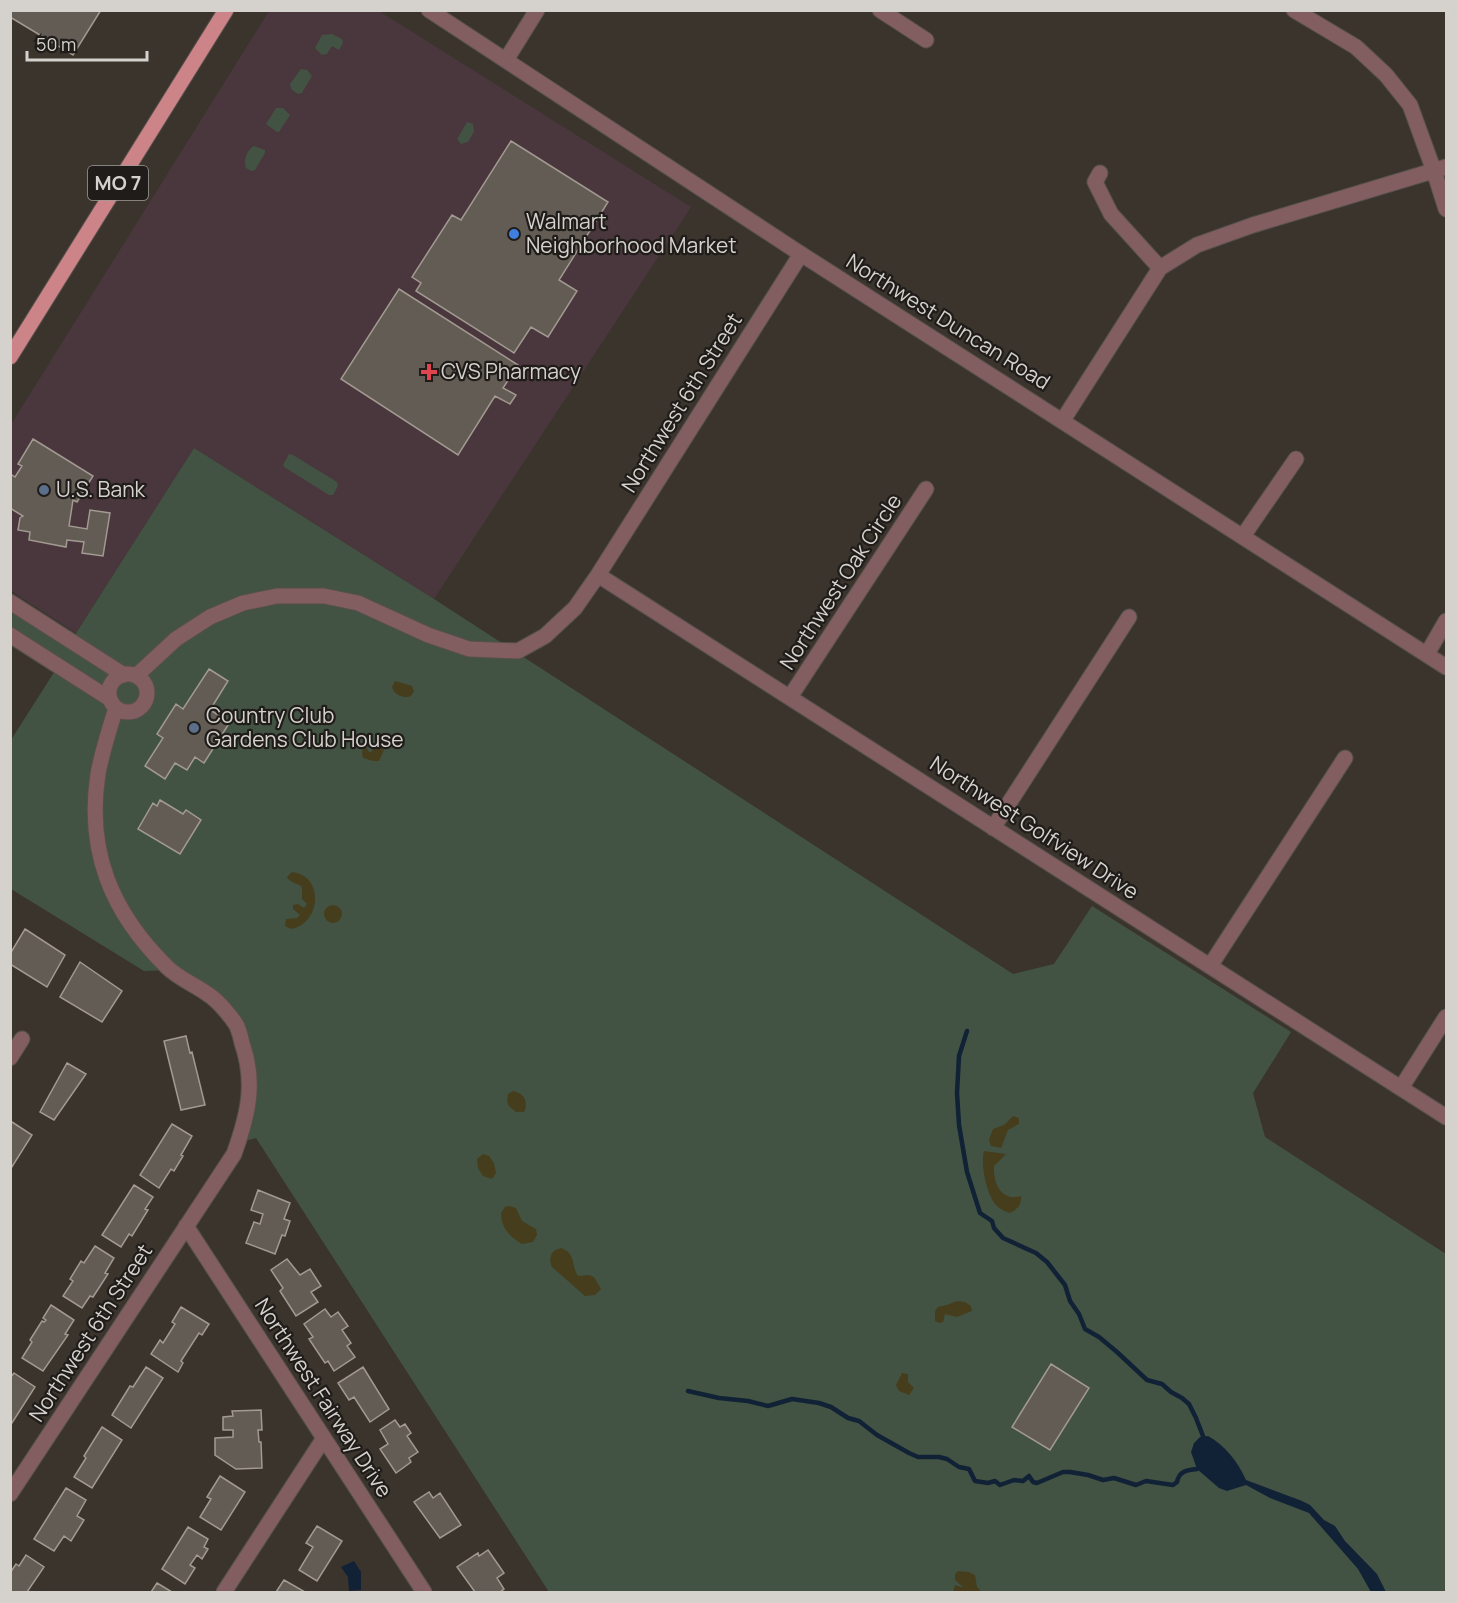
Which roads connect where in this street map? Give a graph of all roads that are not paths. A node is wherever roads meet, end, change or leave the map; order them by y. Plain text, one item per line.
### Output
1 (226, 10) edge
2 (429, 10) edge
3 (537, 10) edge
4 (880, 10) edge
5 (1294, 10) edge
6 (926, 40) dead end
7 (506, 60) junction
8 (1440, 169) edge
9 (1100, 173) dead end
10 (1446, 209) edge
11 (801, 254) junction
12 (1160, 268) junction
13 (10, 357) edge
14 (1063, 420) junction
15 (1296, 459) dead end
16 (926, 489) dead end
17 (1243, 536) junction
18 (598, 575) junction
19 (10, 602) edge
20 (1129, 617) dead end
21 (1446, 621) edge
22 (10, 635) edge
23 (1427, 654) junction
24 (1446, 667) edge
25 (130, 675) junction
26 (790, 697) junction
27 (113, 703) junction
28 (1345, 758) dead end
29 (993, 828) junction
30 (1210, 966) junction
31 (1446, 1017) edge
32 (22, 1039) dead end
33 (10, 1058) edge
34 (1401, 1088) junction
35 (1446, 1117) edge
36 (186, 1226) junction
37 (324, 1438) junction
38 (10, 1494) edge
39 (224, 1593) edge
40 (424, 1593) edge

1 - 13 main road, MO 7
2 - 7 street, Northwest Duncan Road
3 - 7 street
4 - 6 street
5 - 8 street
7 - 11 street, Northwest Duncan Road
8 - 10 street
8 - 12 street
9 - 12 street
11 - 14 street, Northwest Duncan Road
11 - 18 street, Northwest 6th Street
12 - 14 street
14 - 17 street, Northwest Duncan Road
15 - 17 street
16 - 26 street, Northwest Oak Circle
17 - 23 street, Northwest Duncan Road
18 - 25 street, Northwest 6th Street
18 - 26 street, Northwest Golfview Drive
19 - 25 street
20 - 29 street
21 - 23 street
22 - 27 street
23 - 24 street, Northwest Duncan Road
25 - 27 street
25 - 27 street
26 - 29 street, Northwest Golfview Drive
27 - 36 street, Northwest 6th Street
28 - 30 street
29 - 30 street, Northwest Golfview Drive
30 - 34 street, Northwest Golfview Drive
31 - 34 street
32 - 33 street
34 - 35 street, Northwest Golfview Drive
36 - 37 street, Northwest Fairway Drive
36 - 38 street, Northwest 6th Street
37 - 39 street
37 - 40 street, Northwest Fairway Drive

